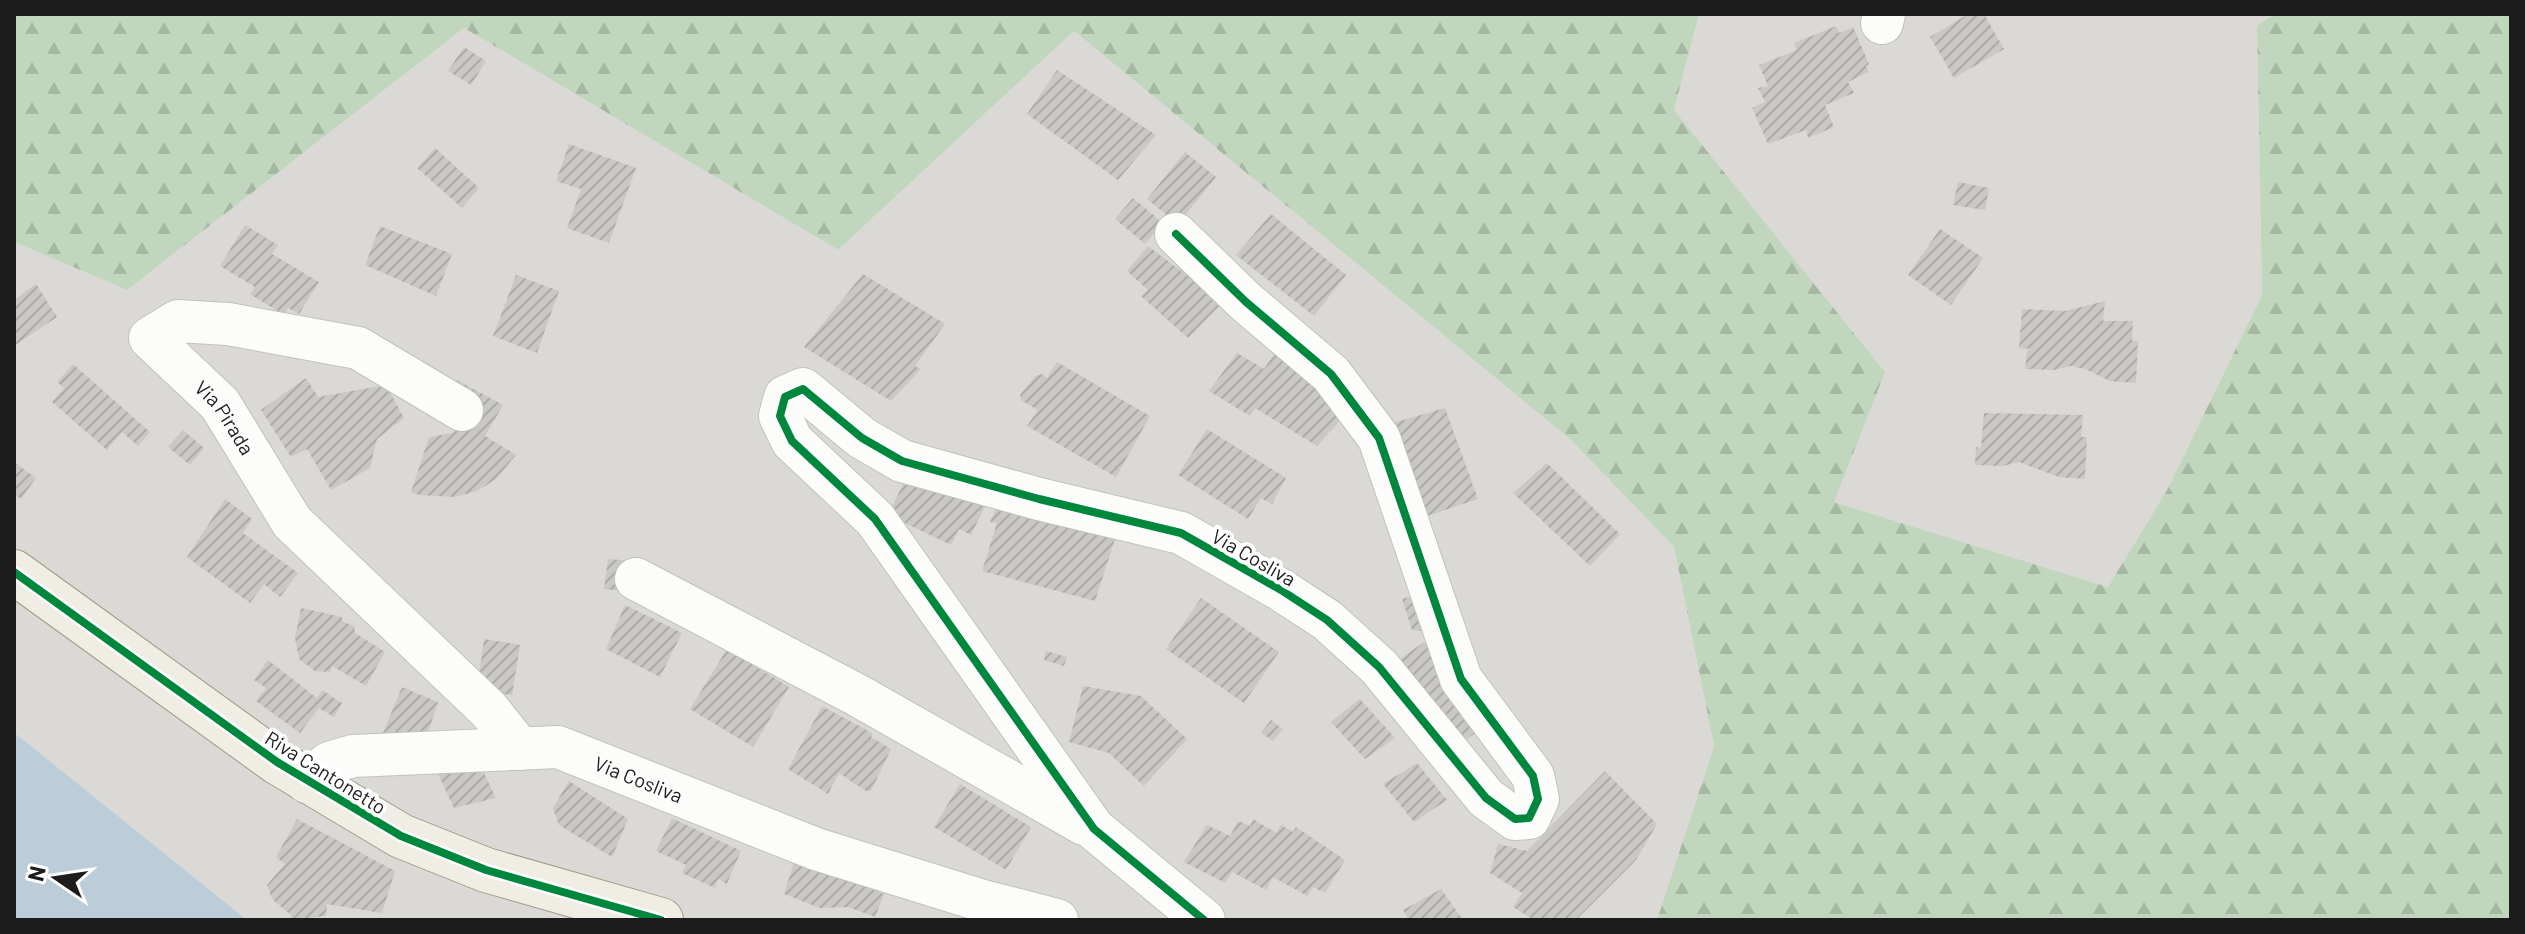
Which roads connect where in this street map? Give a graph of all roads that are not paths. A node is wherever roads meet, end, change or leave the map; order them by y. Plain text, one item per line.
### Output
1 (1176, 234) dead end
2 (462, 410) dead end
3 (14, 572) edge
4 (636, 579) dead end
5 (520, 749) junction
6 (307, 782) junction
7 (1094, 829) junction
8 (661, 920) edge
9 (1057, 920) edge
10 (1204, 920) edge

1 - 7 street, Via Cosliva
2 - 5 street, Via Pirada
3 - 6 main road, Riva Cantonetto
4 - 7 street
5 - 6 street, Via Cosliva
5 - 9 street, Via Cosliva
6 - 8 main road, Riva Cantonetto
7 - 10 street, Via Cosliva

